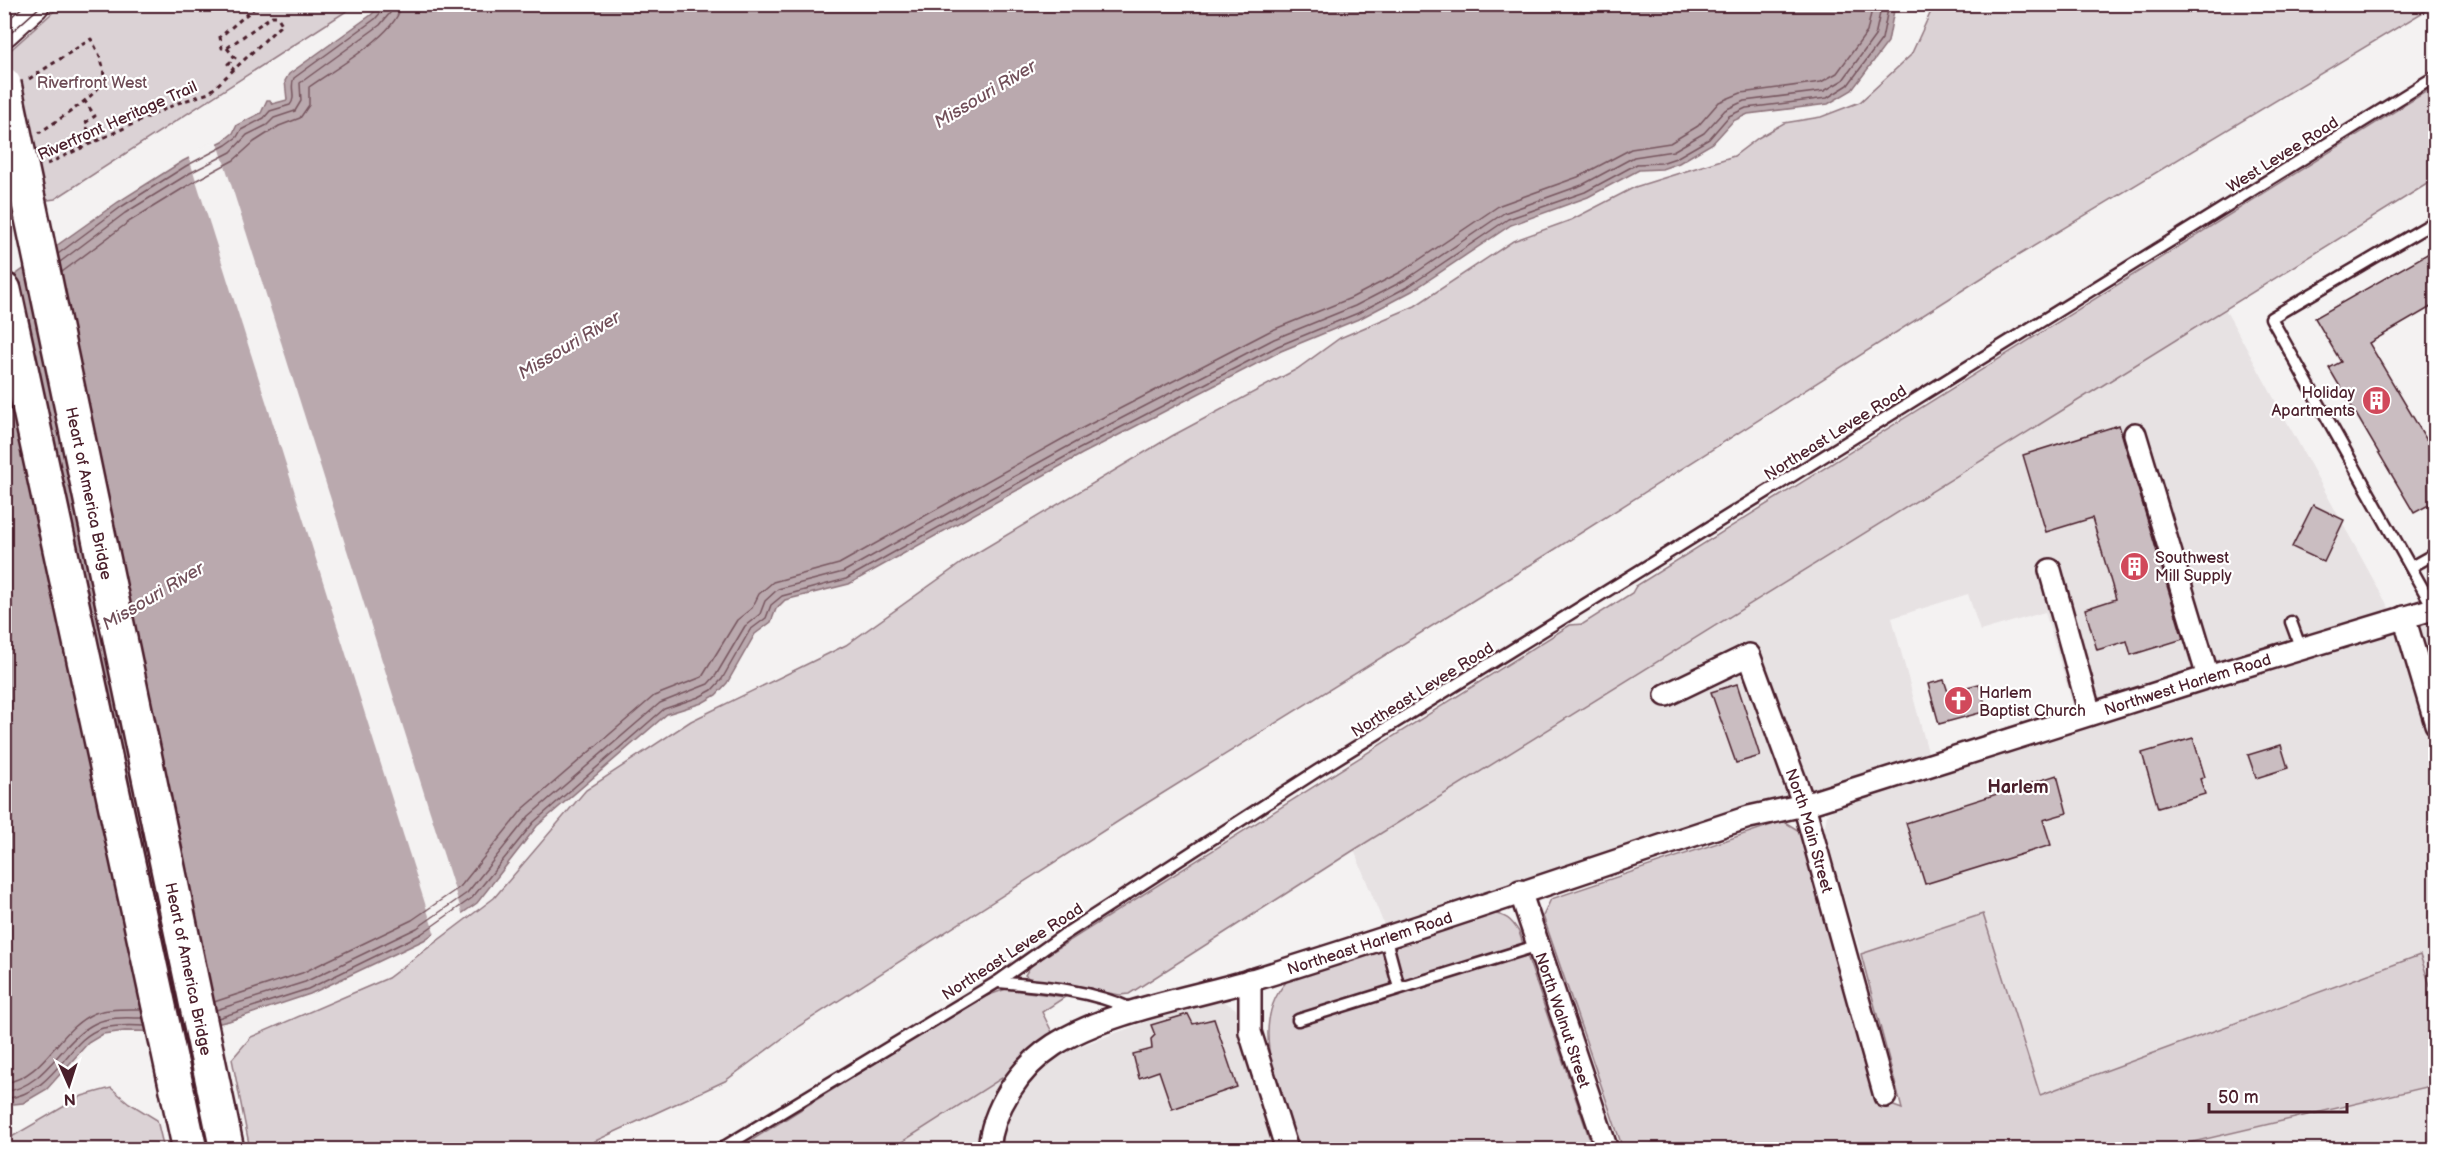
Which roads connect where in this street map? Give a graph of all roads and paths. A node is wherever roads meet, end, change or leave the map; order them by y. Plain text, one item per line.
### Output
1 (34, 4) edge
2 (259, 4) edge
3 (4, 31) edge
4 (227, 48) junction
5 (234, 70) junction
6 (2436, 76) edge
7 (14, 83) edge
8 (84, 100) junction
9 (38, 134) dead end
10 (93, 142) junction
11 (45, 165) dead end
12 (2436, 221) edge
13 (2143, 257) joint
14 (4, 290) edge
15 (2135, 434) dead end
16 (2436, 553) edge
17 (2410, 567) junction
18 (2050, 570) dead end
19 (2435, 608) edge
20 (2404, 617) junction
21 (2291, 622) dead end
22 (2301, 649) junction
23 (2208, 677) junction
24 (1666, 695) dead end
25 (2090, 714) junction
26 (2436, 724) edge
27 (1804, 805) junction
28 (1520, 891) junction
29 (1385, 936) junction
30 (1539, 945) junction
31 (1250, 980) junction
32 (997, 982) junction
33 (1399, 988) junction
34 (1137, 1011) junction
35 (1298, 1020) dead end
36 (1885, 1096) dead end
37 (989, 1147) edge
38 (190, 1149) edge
39 (226, 1149) edge
40 (719, 1149) edge
41 (1287, 1149) edge
42 (1607, 1149) edge

1 - 3 main road
2 - 4 path
4 - 5 path
4 - 5 path, Riverfront Heritage Trail
5 - 10 path, Riverfront Heritage Trail
6 - 13 lane, West Levee Road
7 - 8 path, Riverfront Heritage Trail
7 - 39 main road, Heart of America Bridge, bridge
8 - 9 path, Riverfront Heritage Trail
8 - 10 path
10 - 11 path, Riverfront Heritage Trail
12 - 17 lane
13 - 32 lane, Northeast Levee Road
14 - 38 main road
15 - 23 street
16 - 17 lane
17 - 19 lane
18 - 25 street
19 - 20 street, Northwest Harlem Road
20 - 22 street, Northwest Harlem Road
20 - 26 street
21 - 22 lane
22 - 23 street, Northwest Harlem Road
23 - 25 street, Northwest Harlem Road
24 - 27 street, North Main Street
25 - 27 street, Northwest Harlem Road
27 - 28 street, Northeast Harlem Road
27 - 36 street, North Main Street
28 - 29 street, Northeast Harlem Road
28 - 30 street, North Walnut Street
29 - 31 street, Northeast Harlem Road
29 - 33 lane
30 - 33 lane
30 - 42 street, North Walnut Street
31 - 34 street, Northeast Harlem Road
31 - 41 street
32 - 34 lane
32 - 40 lane, Northeast Levee Road
33 - 35 lane
34 - 37 street, Northeast Harlem Road

